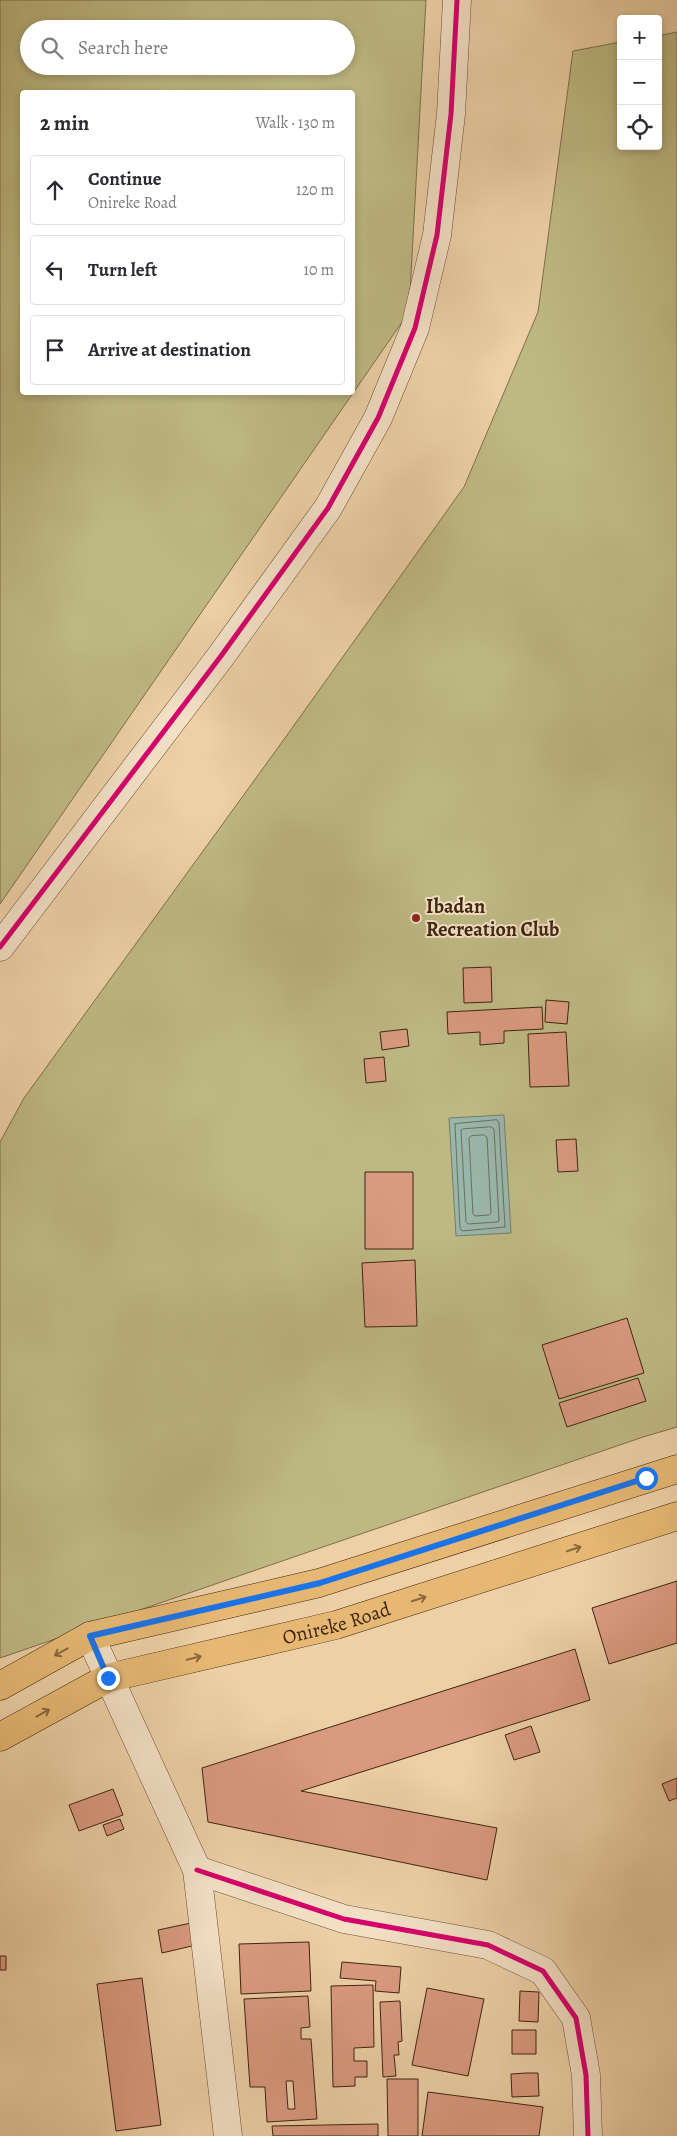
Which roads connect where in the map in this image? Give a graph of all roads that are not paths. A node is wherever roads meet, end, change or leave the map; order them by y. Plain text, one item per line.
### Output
1 (457, 0) edge
2 (0, 947) edge
3 (677, 1469) edge
4 (677, 1516) edge
5 (90, 1636) junction
6 (108, 1678) junction
7 (0, 1686) edge
8 (0, 1736) edge
9 (197, 1870) junction
10 (228, 2136) edge
11 (588, 2136) edge

1 - 2 street
3 - 5 main road
6 -> 4 main road, Onireke Road
5 - 6 street
5 -> 7 main road
8 -> 6 main road, Onireke Road
6 - 9 street
9 - 10 street
9 - 11 street

